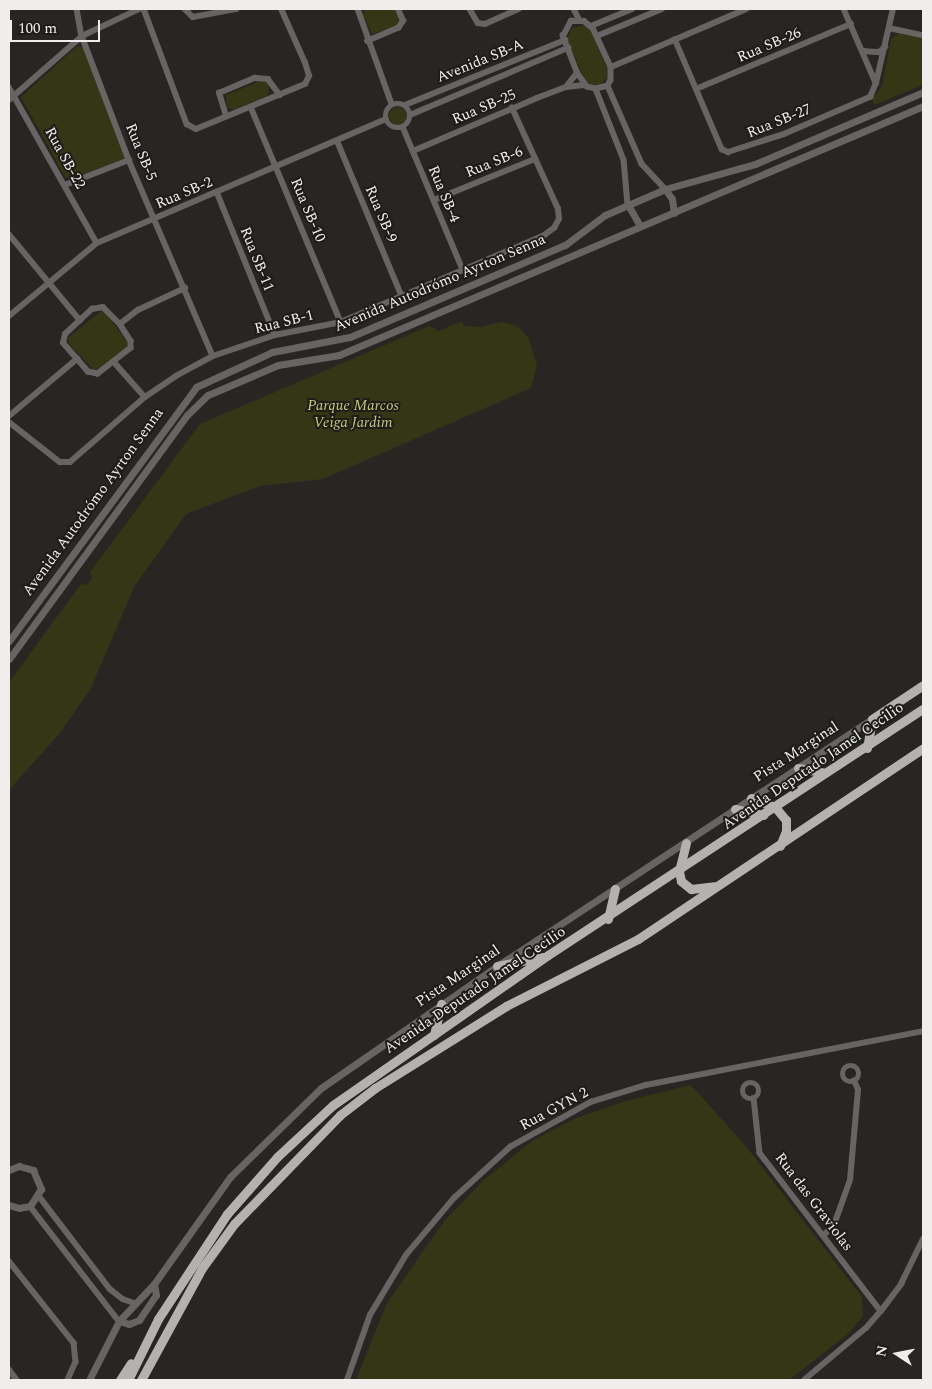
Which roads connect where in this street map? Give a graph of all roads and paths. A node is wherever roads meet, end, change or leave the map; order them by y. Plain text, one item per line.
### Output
1 (77, 9) edge
2 (139, 9) edge
3 (144, 9) edge
4 (185, 9) edge
5 (236, 9) edge
6 (281, 9) edge
7 (358, 9) edge
8 (398, 9) edge
9 (470, 9) edge
10 (520, 9) edge
11 (574, 9) edge
12 (632, 9) edge
13 (662, 9) edge
14 (746, 9) edge
15 (844, 9) edge
16 (892, 9) edge
17 (580, 20) junction
18 (851, 24) junction
19 (591, 26) junction
20 (889, 28) junction
21 (923, 34) edge
22 (82, 36) junction
23 (597, 36) junction
24 (675, 39) junction
25 (565, 40) junction
26 (367, 41) junction
27 (886, 45) junction
28 (568, 48) junction
29 (863, 51) junction
30 (611, 67) junction
31 (492, 69) junction
32 (577, 73) junction
33 (496, 79) junction
34 (876, 83) junction
35 (584, 85) junction
36 (608, 86) junction
37 (9, 87) edge
38 (566, 88) junction
39 (696, 88) junction
40 (596, 89) junction
41 (923, 92) edge
42 (15, 94) junction
43 (280, 95) junction
44 (9, 100) edge
45 (392, 104) junction
46 (405, 105) junction
47 (923, 106) edge
48 (250, 107) junction
49 (512, 108) junction
50 (410, 115) junction
51 (226, 116) junction
52 (386, 119) junction
53 (403, 127) junction
54 (337, 140) junction
55 (413, 151) junction
56 (535, 159) junction
57 (130, 160) junction
58 (276, 167) junction
59 (65, 184) junction
60 (665, 189) junction
61 (217, 192) junction
62 (434, 200) junction
63 (628, 205) junction
64 (674, 213) junction
65 (156, 219) junction
66 (640, 226) junction
67 (9, 234) edge
68 (98, 243) junction
69 (463, 270) junction
70 (49, 282) junction
71 (185, 288) junction
72 (402, 296) junction
73 (9, 316) edge
74 (80, 320) junction
75 (341, 322) junction
76 (120, 324) junction
77 (275, 335) junction
78 (213, 356) junction
79 (76, 359) junction
80 (115, 363) junction
81 (145, 397) junction
82 (9, 416) edge
83 (9, 422) edge
84 (108, 505) junction
85 (117, 513) junction
86 (9, 641) edge
87 (9, 659) edge
88 (923, 685) edge
89 (923, 709) edge
90 (872, 719) junction
91 (867, 748) junction
92 (923, 748) edge
93 (798, 768) junction
94 (825, 774) junction
95 (751, 798) junction
96 (775, 807) junction
97 (735, 809) junction
98 (763, 815) junction
99 (686, 843) junction
100 (780, 846) junction
101 (679, 871) junction
102 (719, 885) junction
103 (615, 889) junction
104 (608, 919) junction
105 (548, 956) junction
106 (496, 966) junction
107 (441, 1004) junction
108 (923, 1031) edge
109 (434, 1035) junction
110 (854, 1081) dead end
111 (754, 1098) dead end
112 (10, 1167) edge
113 (39, 1196) junction
114 (9, 1205) edge
115 (30, 1206) junction
116 (824, 1235) junction
117 (923, 1239) edge
118 (9, 1261) edge
119 (154, 1284) junction
120 (134, 1303) junction
121 (881, 1311) junction
122 (158, 1319) junction
123 (119, 1321) junction
124 (9, 1370) edge
125 (17, 1380) edge
126 (68, 1380) edge
127 (89, 1380) edge
128 (120, 1380) edge
129 (128, 1380) edge
130 (143, 1380) edge
131 (347, 1380) edge
132 (804, 1380) edge

1 - 22 street, Rua SB-5
2 - 22 street
3 - 51 street
4 - 5 street
6 - 43 street
7 - 26 street
8 - 26 street
9 - 10 street
11 - 17 street
12 - 19 street
13 - 23 street
14 - 24 street
15 - 18 street
16 - 20 street, Rua SB-27
17 - 19 street
17 - 25 street
18 - 29 street
18 - 39 street, Rua SB-26
19 - 23 street
20 - 21 street
20 - 27 street, Rua SB-27
22 - 42 street
22 - 57 street, Rua SB-5
23 - 30 street
24 - 30 street
24 - 39 street, Rua SB-27
25 - 28 street
25 - 31 street, Avenida SB-A
26 - 45 street
27 - 29 street
27 - 34 street, Rua SB-27
28 - 32 street
28 - 33 street, Avenida SB-A
29 - 34 street
30 - 36 street
31 - 33 street
31 - 46 street, Avenida SB-A
32 - 35 street
32 - 38 street
33 - 50 street, Avenida SB-A
34 - 39 street, Rua SB-27
35 - 38 street, Rua SB-25
35 - 40 street
36 - 40 street
36 - 60 street
37 - 42 street, Rua SB-22
38 - 49 street, Rua SB-25
40 - 63 street
41 - 60 street, Avenida Autodrómo Ayrton Senna
42 - 44 street
42 - 59 street, Rua SB-22
43 - 48 street
43 - 51 street
45 - 46 street
45 - 52 street
46 - 50 street
47 - 64 street, Avenida Autodrómo Ayrton Senna
48 - 51 street
48 - 58 street, Rua SB-10
49 - 55 street, Rua SB-25
49 - 56 street, Rua SB-1
50 - 53 street
52 - 53 street
52 - 54 street, Rua SB-2
53 - 55 street, Rua SB-4
54 - 58 street, Rua SB-2
54 - 72 street, Rua SB-9
55 - 62 street, Rua SB-4
56 - 62 street, Rua SB-6
56 - 69 street, Rua SB-1
57 - 59 street
57 - 65 street, Rua SB-5
58 - 61 street, Rua SB-2
58 - 75 street, Rua SB-10
59 - 68 street, Rua SB-22
60 - 63 street, Avenida Autodrómo Ayrton Senna
60 - 64 street
61 - 65 street, Rua SB-2
61 - 77 street, Rua SB-11
62 - 69 street, Rua SB-4
63 - 66 street
63 - 84 street, Avenida Autodrómo Ayrton Senna
64 - 66 street, Avenida Autodrómo Ayrton Senna
65 - 68 street, Rua SB-2
65 - 71 street, Rua SB-5
66 - 85 street, Avenida Autodrómo Ayrton Senna
67 - 70 street
68 - 70 street, Rua SB-2
69 - 72 street, Rua SB-1
70 - 73 street, Rua SB-2
70 - 74 street
71 - 76 street
71 - 78 street, Rua SB-5
72 - 75 street, Rua SB-1
74 - 76 street
74 - 79 street
75 - 77 street, Rua SB-1
76 - 80 street
77 - 78 street, Rua SB-1
78 - 81 street, Rua SB-1
79 - 80 street
79 - 82 street
80 - 81 street
81 - 83 street, Rua SB-1
84 - 85 street
84 - 86 street, Avenida Autodrómo Ayrton Senna
85 - 87 street, Avenida Autodrómo Ayrton Senna
88 - 90 highway
89 - 91 highway, Avenida Deputado Jamel Cecilio
90 - 91 highway
90 - 93 street, Pista Marginal
91 - 94 highway, Avenida Deputado Jamel Cecilio
92 - 100 highway, Avenida Deputado Jamel Cecilio
93 - 94 highway
93 - 95 street, Pista Marginal
94 - 96 highway, Avenida Deputado Jamel Cecilio
95 - 96 highway
95 - 97 street, Pista Marginal
96 - 98 highway, Avenida Deputado Jamel Cecilio
96 - 100 highway
97 - 98 highway
97 - 99 street, Pista Marginal
98 - 101 highway, Avenida Deputado Jamel Cecilio
99 - 101 highway
99 - 103 street, Pista Marginal
100 - 102 highway, Avenida Deputado Jamel Cecilio
101 - 102 highway
101 - 104 highway, Avenida Deputado Jamel Cecilio
102 - 130 highway, Avenida Deputado Jamel Cecilio
103 - 104 highway
103 - 106 street, Pista Marginal
104 - 105 highway, Avenida Deputado Jamel Cecilio
105 - 106 highway
105 - 109 highway, Avenida Deputado Jamel Cecilio
106 - 107 street, Pista Marginal
107 - 109 highway
107 - 119 street, Pista Marginal
108 - 131 street, Rua GYN 2
109 - 122 highway, Avenida Deputado Jamel Cecilio
110 - 116 street
111 - 116 street, Rua das Graviolas
112 - 113 street
113 - 115 street
113 - 120 street
114 - 115 street
115 - 123 street
116 - 121 street, Rua das Graviolas
117 - 121 street
118 - 126 street
119 - 120 street, Pista Marginal
119 - 123 street
120 - 123 street, Pista Marginal
121 - 132 street
122 - 128 highway
122 - 129 highway, Avenida Deputado Jamel Cecilio
123 - 127 street, Pista Marginal
124 - 125 street

